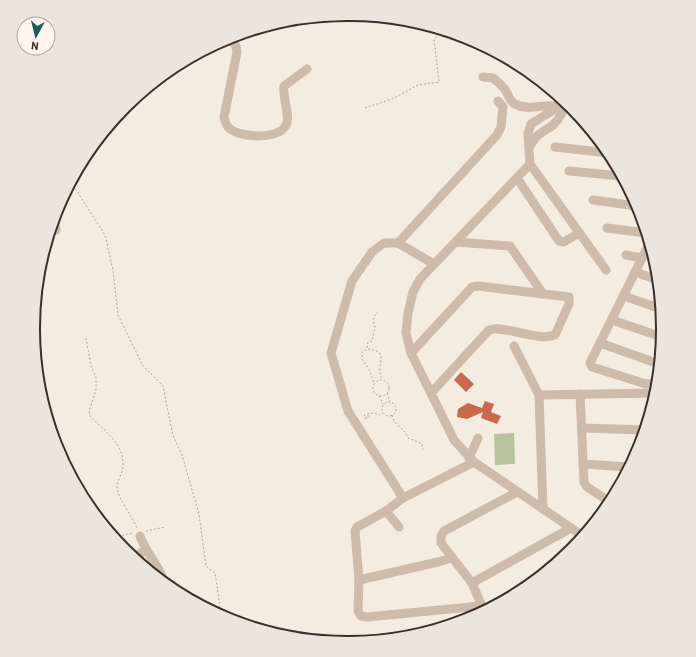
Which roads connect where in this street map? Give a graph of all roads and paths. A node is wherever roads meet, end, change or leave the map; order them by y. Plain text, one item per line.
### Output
1 (439, 34) edge
2 (233, 43) edge
3 (307, 69) dead end
4 (483, 77) dead end
5 (498, 101) dead end
6 (559, 105) edge
7 (561, 107) edge
8 (365, 108) dead end
9 (563, 109) edge
10 (545, 115) junction
11 (552, 126) junction
12 (530, 146) junction
13 (555, 147) dead end
14 (600, 152) edge
15 (530, 164) junction
16 (569, 171) dead end
17 (614, 175) edge
18 (517, 178) junction
19 (75, 188) edge
20 (593, 200) dead end
21 (629, 205) edge
22 (607, 228) dead end
23 (640, 232) edge
24 (579, 233) junction
25 (456, 242) junction
26 (398, 243) junction
27 (646, 252) edge
28 (626, 255) dead end
29 (642, 258) junction
30 (434, 264) junction
31 (606, 270) dead end
32 (635, 272) junction
33 (651, 278) edge
34 (543, 294) junction
35 (624, 296) junction
36 (655, 307) edge
37 (377, 312) dead end
38 (612, 320) junction
39 (504, 330) junction
40 (520, 334) junction
41 (656, 335) edge
42 (86, 338) dead end
43 (600, 343) junction
44 (514, 346) junction
45 (367, 349) junction
46 (411, 352) junction
47 (654, 362) edge
48 (382, 379) junction
49 (374, 382) junction
50 (651, 383) edge
51 (387, 393) junction
52 (431, 393) junction
53 (649, 393) edge
54 (580, 394) junction
55 (539, 395) junction
56 (379, 396) junction
57 (390, 402) junction
58 (383, 405) junction
59 (384, 413) junction
60 (368, 415) dead end
61 (392, 415) junction
62 (583, 428) junction
63 (638, 430) edge
64 (478, 438) dead end
65 (421, 452) dead end
66 (471, 460) junction
67 (583, 464) junction
68 (623, 467) edge
69 (517, 492) junction
70 (403, 498) junction
71 (604, 498) edge
72 (543, 509) junction
73 (386, 511) junction
74 (399, 527) dead end
75 (571, 528) junction
76 (578, 532) edge
77 (140, 536) joint
78 (145, 550) junction
79 (139, 554) edge
80 (451, 558) junction
81 (158, 570) edge
82 (359, 580) junction
83 (472, 583) junction
84 (482, 605) edge
85 (220, 608) edge
86 (475, 609) edge

1 - 8 path
2 - 3 street
4 - 6 street
5 - 26 street
7 - 10 street
9 - 11 street
10 - 11 street
10 - 12 street
11 - 12 street
12 - 15 street
13 - 14 street
15 - 18 street
15 - 24 street
16 - 17 street
18 - 24 street
18 - 25 street
19 - 85 path
20 - 21 street
22 - 23 street
24 - 31 street
25 - 30 street
25 - 34 street
26 - 30 street
26 - 70 street
27 - 29 street
28 - 29 street
29 - 32 street
30 - 46 street
32 - 33 street
32 - 35 street
34 - 40 street
34 - 46 street
35 - 36 street
35 - 38 street
37 - 45 path
38 - 41 street
38 - 43 street
39 - 40 street
39 - 44 street
39 - 52 street
40 - 44 street
42 - 77 path
43 - 47 street
43 - 50 street
44 - 55 street
45 - 48 path
45 - 49 path
46 - 52 street
48 - 49 path
48 - 51 path
49 - 56 path
51 - 56 path
51 - 57 path
52 - 66 street
53 - 54 street
54 - 55 street
54 - 62 street
55 - 72 street
56 - 58 path
57 - 58 path
57 - 61 path
58 - 59 path
59 - 60 path
59 - 61 path
61 - 65 path
62 - 63 street
62 - 67 street
64 - 66 street
66 - 69 street
66 - 70 street
67 - 68 street
67 - 71 street
69 - 72 street
69 - 80 street
70 - 73 street
72 - 75 street
73 - 74 street
73 - 82 street
75 - 76 street
75 - 83 street
77 - 78 street
78 - 79 street
78 - 81 street
80 - 82 street
80 - 83 street
82 - 86 street
83 - 84 street

